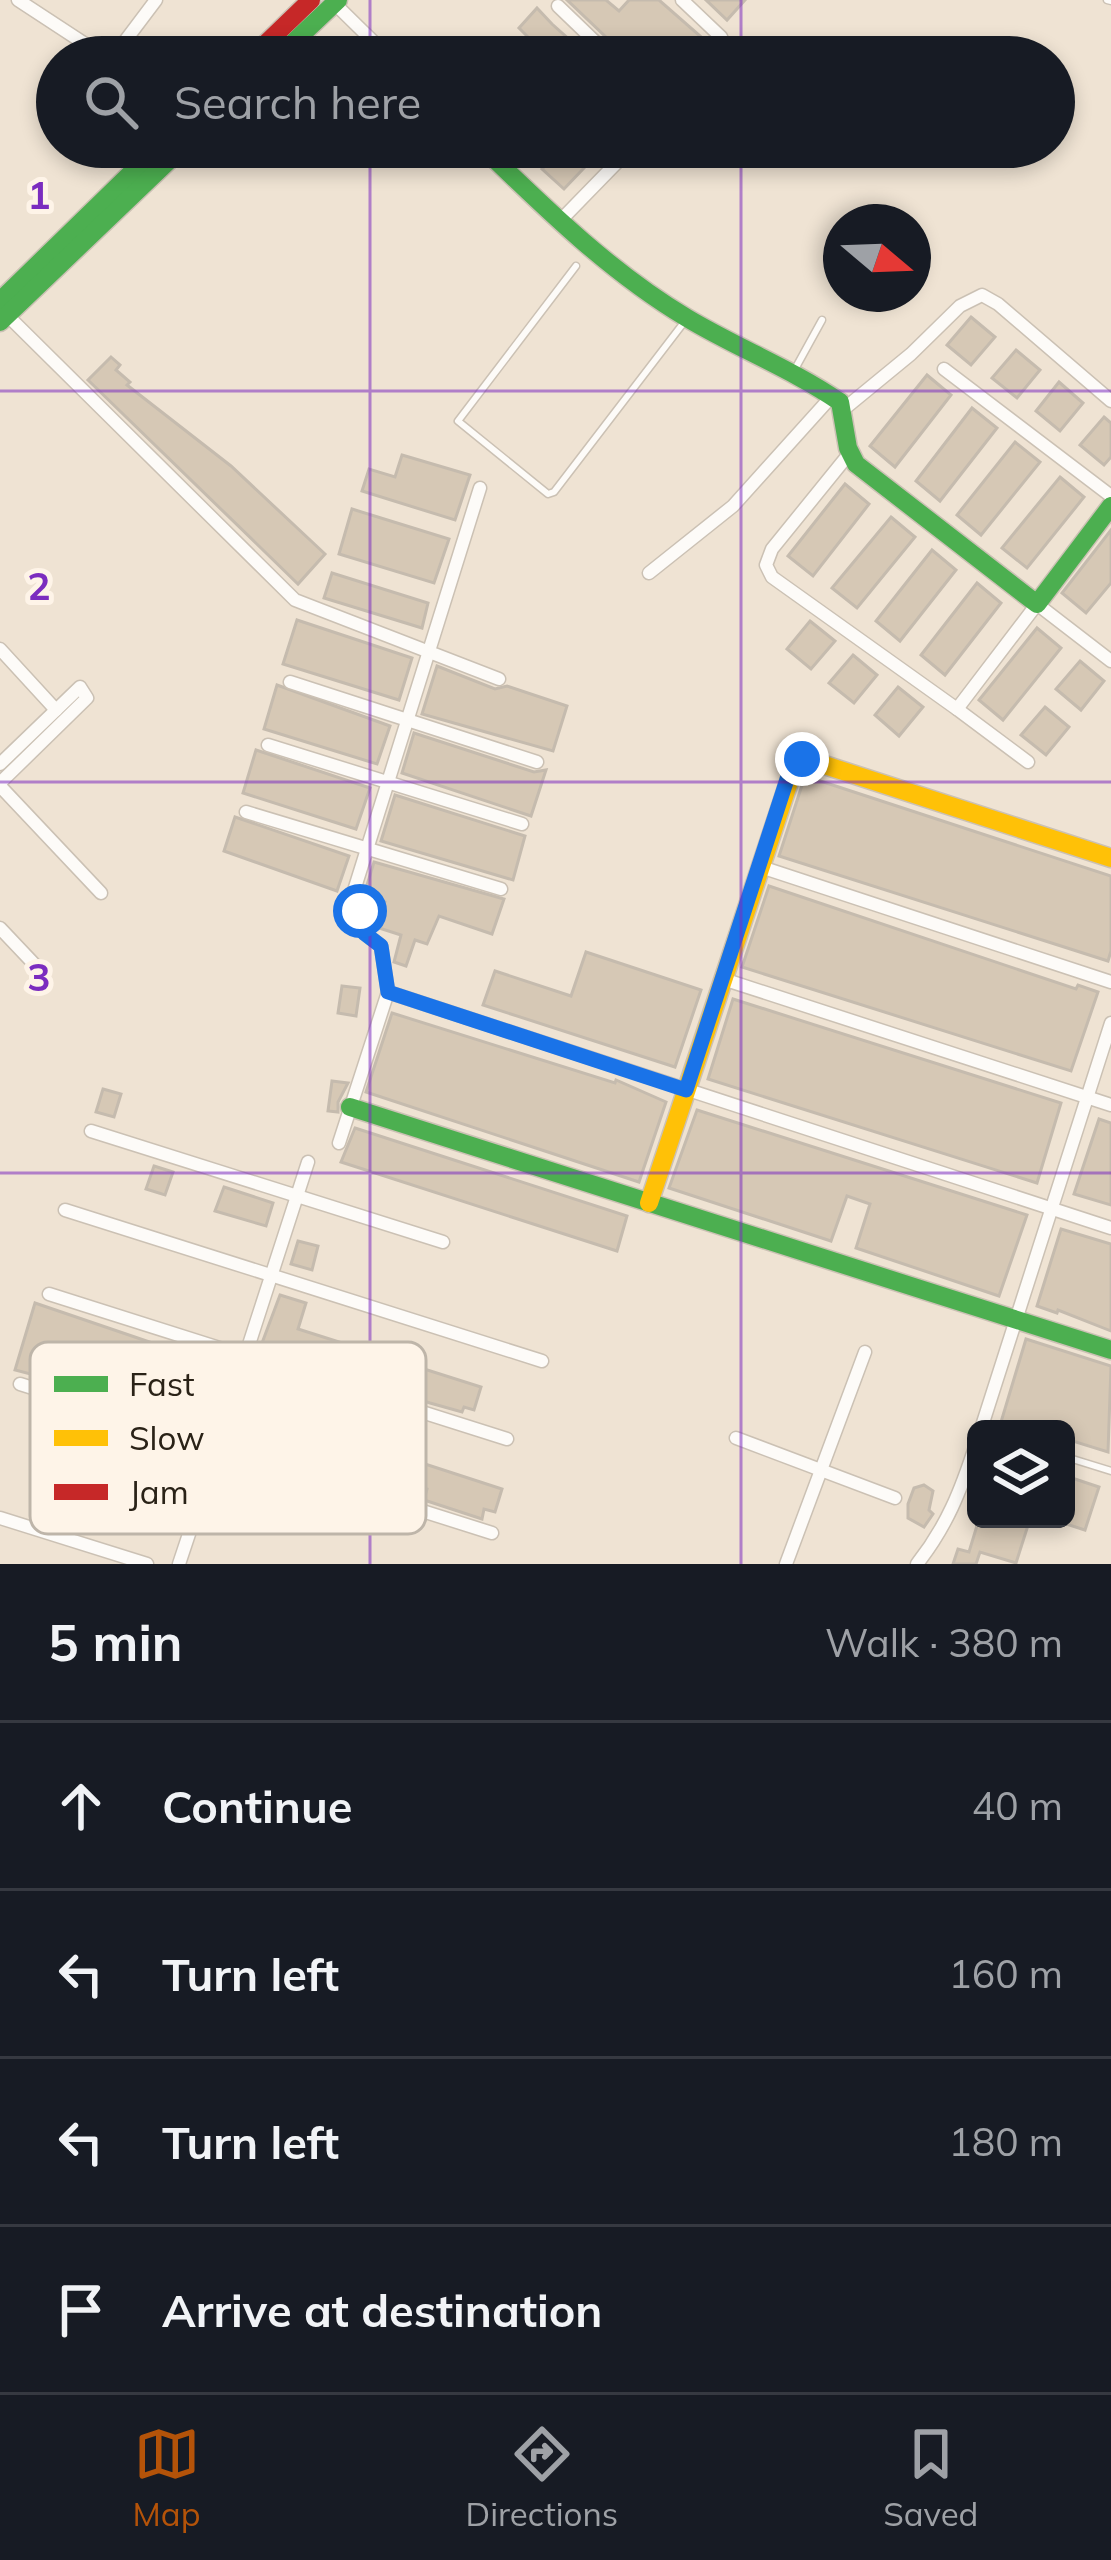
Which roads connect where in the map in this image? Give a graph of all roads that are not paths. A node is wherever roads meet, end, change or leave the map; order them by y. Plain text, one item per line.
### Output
1 (18, 0) edge
2 (156, 0) edge
3 (311, 0) edge
4 (682, 0) edge
5 (336, 2) edge
6 (558, 6) dead end
7 (75, 36) edge
8 (126, 36) edge
9 (274, 36) edge
10 (300, 36) edge
11 (369, 36) edge
12 (589, 36) edge
13 (720, 36) edge
14 (138, 168) edge
15 (160, 168) edge
16 (504, 168) edge
17 (612, 168) edge
18 (559, 222) junction
19 (576, 266) dead end
20 (2, 313) edge
21 (687, 318) junction
22 (822, 320) dead end
23 (944, 369) dead end
24 (793, 372) junction
25 (1111, 401) edge
26 (838, 403) junction
27 (848, 454) junction
28 (480, 488) dead end
29 (1111, 496) edge
30 (1111, 506) edge
31 (649, 573) dead end
32 (1037, 604) junction
33 (0, 649) edge
34 (430, 652) junction
35 (1111, 661) edge
36 (499, 679) dead end
37 (290, 682) dead end
38 (957, 709) junction
39 (56, 710) junction
40 (408, 721) junction
41 (268, 745) dead end
42 (1028, 761) dead end
43 (537, 762) dead end
44 (0, 764) edge
45 (388, 780) junction
46 (0, 784) edge
47 (246, 812) dead end
48 (522, 824) dead end
49 (367, 848) junction
50 (1111, 858) edge
51 (761, 868) junction
52 (501, 890) dead end
53 (101, 893) dead end
54 (0, 928) edge
55 (35, 965) dead end
56 (723, 979) junction
57 (1111, 982) edge
58 (388, 992) junction
59 (1111, 1023) edge
60 (686, 1090) junction
61 (1087, 1097) junction
62 (1111, 1105) edge
63 (350, 1107) junction
64 (91, 1131) dead end
65 (339, 1143) dead end
66 (308, 1162) dead end
67 (298, 1193) junction
68 (650, 1203) junction
69 (1052, 1209) junction
70 (65, 1210) dead end
71 (1111, 1228) edge
72 (443, 1242) dead end
73 (271, 1276) junction
74 (49, 1294) dead end
75 (1016, 1320) junction
76 (195, 1342) edge
77 (249, 1342) edge
78 (1111, 1350) edge
79 (865, 1352) dead end
80 (542, 1361) dead end
81 (20, 1384) dead end
82 (30, 1387) edge
83 (426, 1414) edge
84 (984, 1420) edge
85 (736, 1438) dead end
86 (507, 1439) dead end
87 (1075, 1460) edge
88 (821, 1469) junction
89 (967, 1472) edge
90 (1111, 1472) edge
91 (895, 1498) dead end
92 (426, 1512) edge
93 (0, 1518) edge
94 (30, 1527) edge
95 (492, 1533) dead end
96 (51, 1534) edge
97 (189, 1534) edge
98 (147, 1564) edge
99 (179, 1564) edge
100 (786, 1564) edge
101 (917, 1564) edge

1 - 7 street
2 - 8 street
3 - 9 street
4 - 13 street
5 - 10 street
5 - 11 street
6 - 12 street
14 - 20 street
15 - 20 street
16 - 18 street
17 - 18 street
18 - 21 street
19 - 21 lane
20 - 34 street
21 - 24 street
22 - 24 lane
23 - 29 street
24 - 26 street
25 - 26 street
26 - 27 street
26 - 31 street
27 - 32 street
27 - 38 street
28 - 34 street
30 - 32 street
32 - 35 street
32 - 38 street
33 - 39 street
34 - 36 street
34 - 40 street
37 - 40 street
38 - 42 street
39 - 44 street
39 - 46 street
40 - 43 street
40 - 45 street
41 - 45 street
45 - 48 street
45 - 49 street
46 - 53 street
47 - 49 street
49 - 52 street
49 - 58 street
50 - 51 street
51 - 56 street
51 - 57 street
54 - 55 street
56 - 60 street
56 - 61 street
58 - 60 street
58 - 63 street
59 - 61 street
60 - 68 street
60 - 69 street
61 - 62 street
61 - 69 street
63 - 65 street
63 - 68 street
64 - 67 street
66 - 67 street
67 - 72 street
67 - 73 street
68 - 75 street
69 - 71 street
69 - 75 street
70 - 73 street
73 - 77 street
73 - 80 street
74 - 76 street
75 - 78 street
75 - 84 street
79 - 88 street
81 - 82 street
83 - 86 street
85 - 88 street
87 - 90 lane
88 - 91 street
88 - 100 street
89 - 101 street
92 - 95 street
93 - 94 street
96 - 98 street
97 - 99 street

